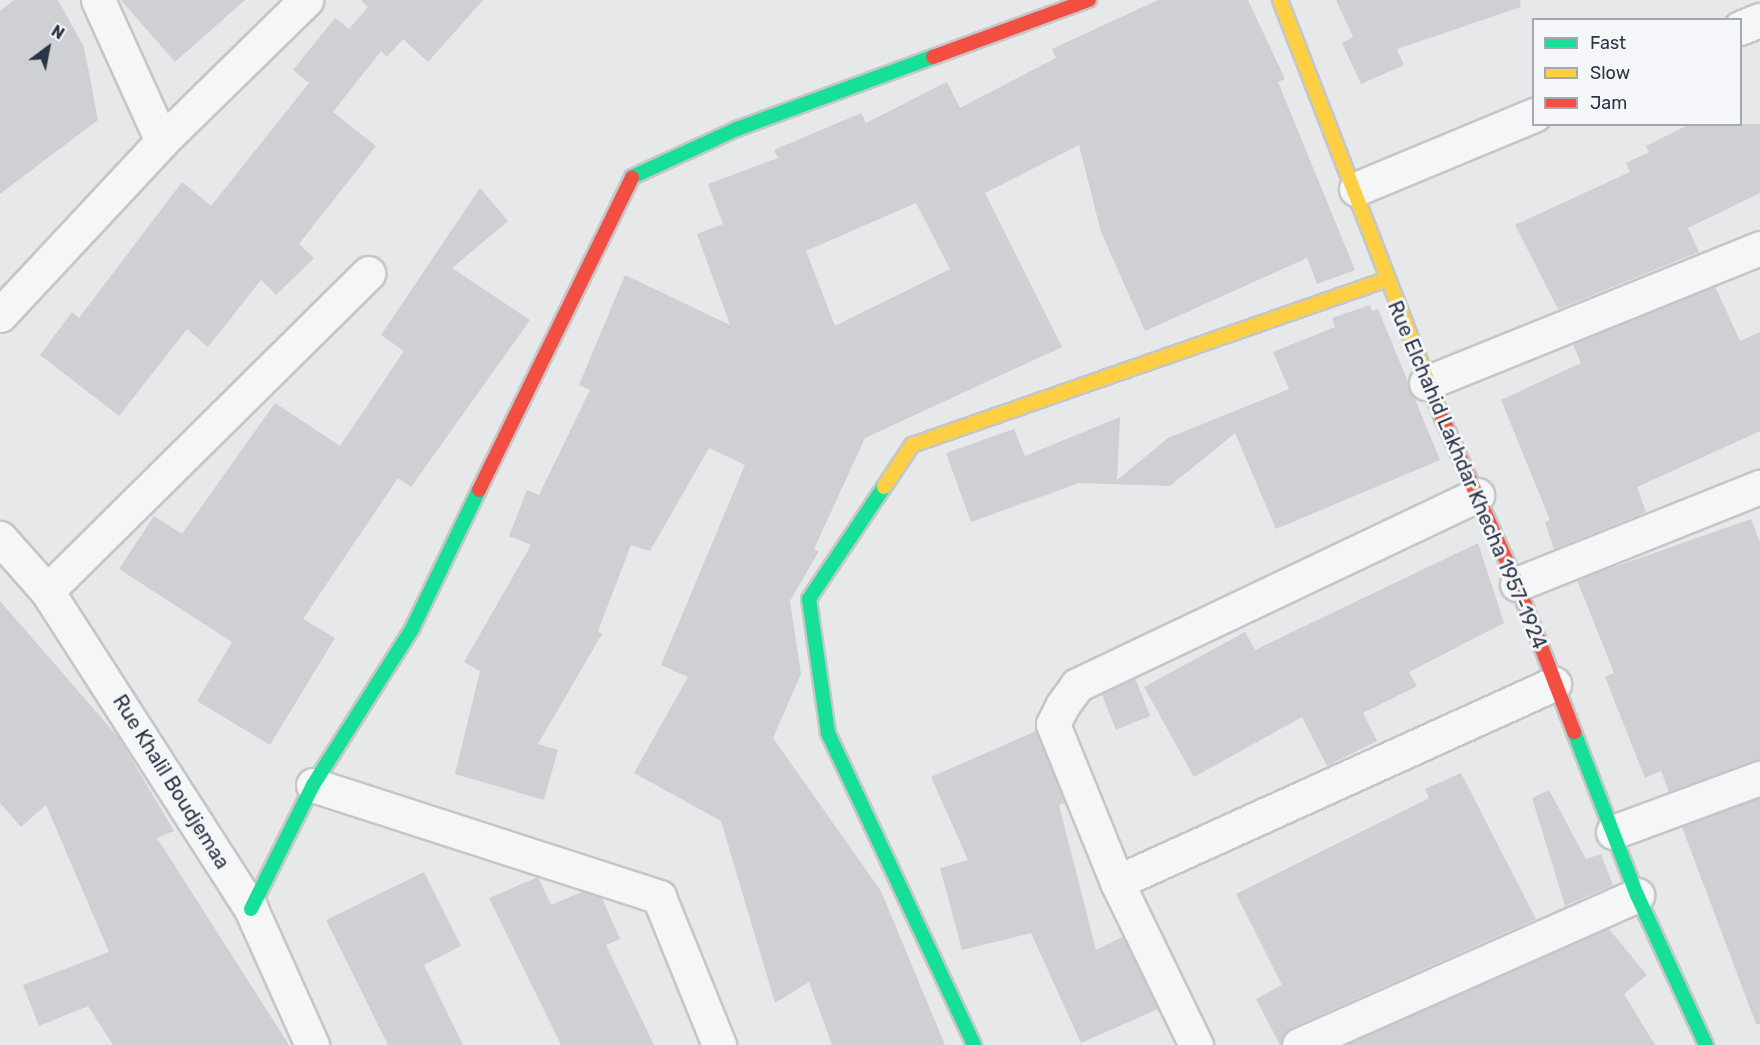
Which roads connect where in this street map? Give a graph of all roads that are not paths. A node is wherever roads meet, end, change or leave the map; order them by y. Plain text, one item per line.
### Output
1 (98, 0) edge
2 (306, 0) edge
3 (1089, 0) edge
4 (1280, 0) edge
5 (1760, 20) edge
6 (1742, 27) edge
7 (1532, 115) edge
8 (162, 141) junction
9 (1356, 189) junction
10 (1760, 248) edge
11 (368, 273) dead end
12 (1385, 280) junction
13 (0, 315) edge
14 (1426, 382) junction
15 (1760, 487) edge
16 (1477, 495) junction
17 (0, 538) edge
18 (1517, 584) junction
19 (47, 591) junction
20 (1554, 684) junction
21 (1760, 778) edge
22 (313, 785) junction
23 (1613, 832) junction
24 (1117, 882) junction
25 (1637, 895) junction
26 (251, 909) junction
27 (312, 1045) edge
28 (719, 1045) edge
29 (974, 1045) edge
30 (1196, 1045) edge
31 (1299, 1045) edge
32 (1706, 1045) edge

1 - 8 street
2 - 8 street
3 - 22 street
4 - 9 street, Rue Elchahid Lakhdar Khecha 1957-1924
5 - 6 street
7 - 9 street
8 - 13 street
9 - 12 street, Rue Elchahid Lakhdar Khecha 1957-1924
10 - 14 street
11 - 19 street
12 - 14 street, Rue Elchahid Lakhdar Khecha 1957-1924
12 - 29 street
14 - 16 street, Rue Elchahid Lakhdar Khecha 1957-1924
15 - 18 street
16 - 18 street, Rue Elchahid Lakhdar Khecha 1957-1924
16 - 24 street
17 - 19 street, Rue Khalil Boudjemaa
18 - 20 street, Rue Elchahid Lakhdar Khecha 1957-1924
19 - 26 street, Rue Khalil Boudjemaa
20 - 23 street, Rue Elchahid Lakhdar Khecha 1957-1924
20 - 24 street
21 - 23 street
22 - 26 street
22 - 28 street
23 - 25 street, Rue Elchahid Lakhdar Khecha 1957-1924
24 - 30 street
25 - 31 street
25 - 32 street, Rue Elchahid Lakhdar Khecha 1957-1924
26 - 27 street, Rue Khalil Boudjemaa

